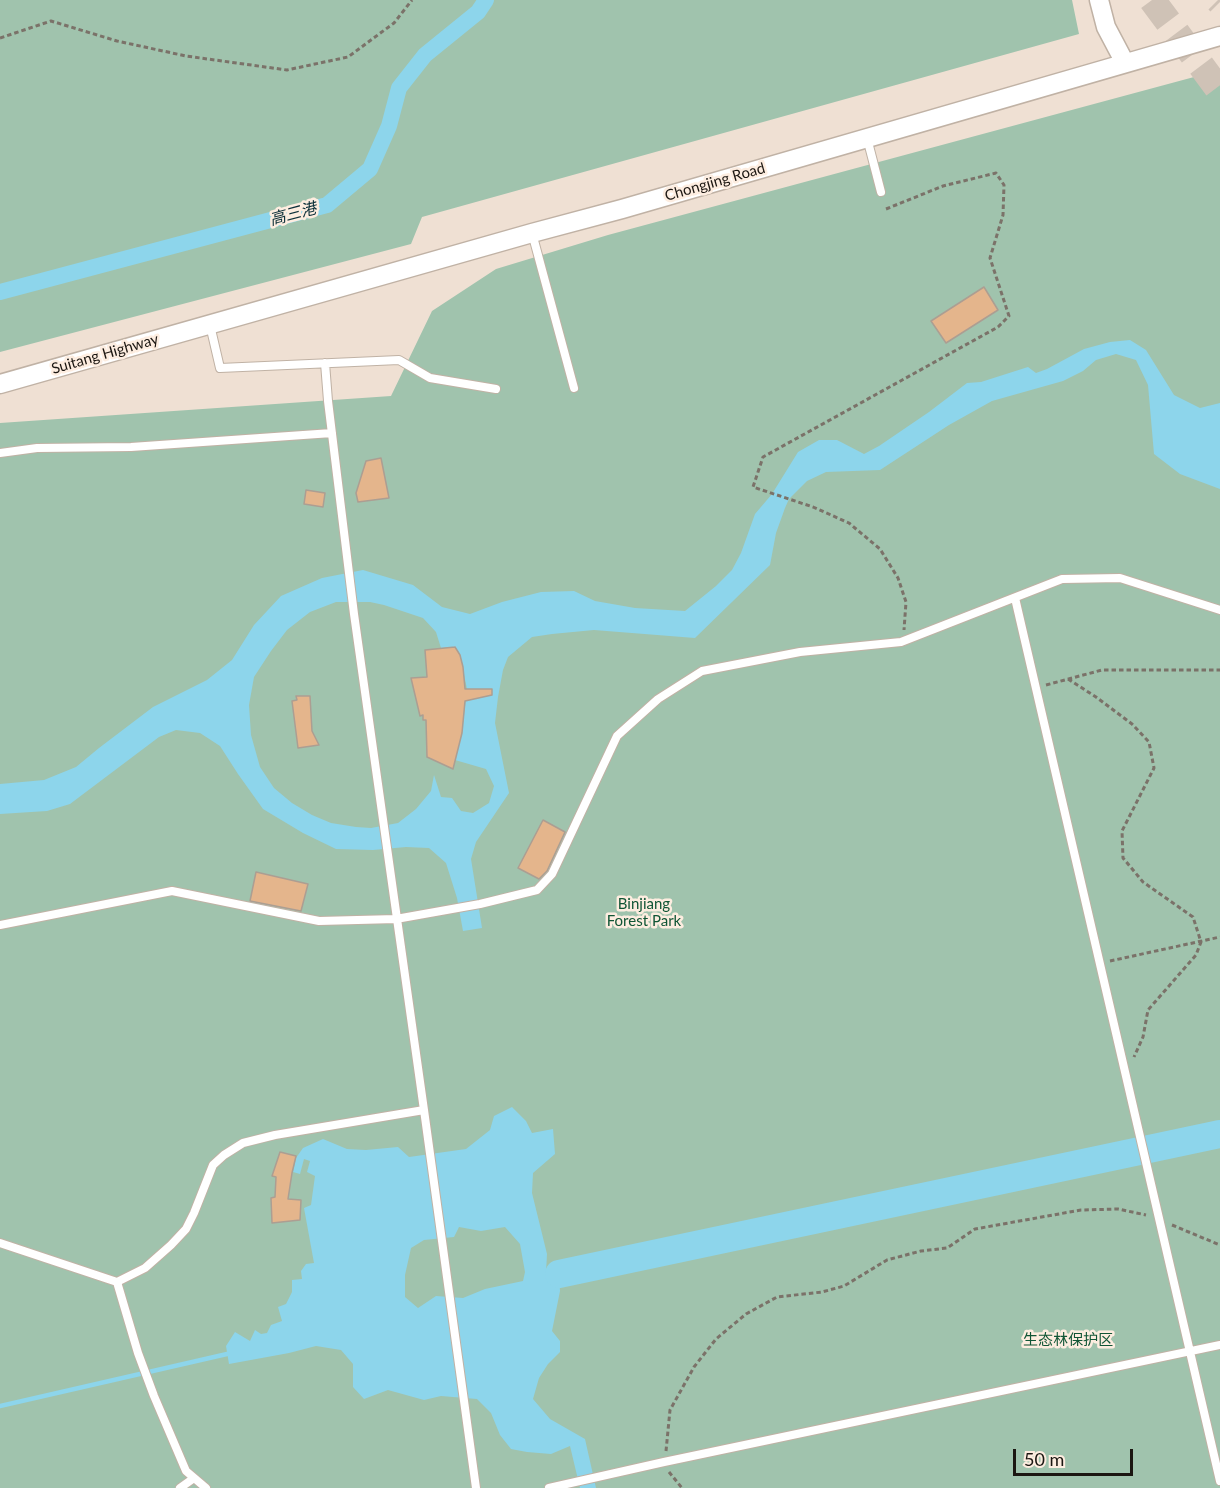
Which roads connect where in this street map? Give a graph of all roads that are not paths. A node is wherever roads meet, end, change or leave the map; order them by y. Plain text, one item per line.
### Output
1 (1099, 0) edge
2 (1220, 36) edge
3 (1125, 63) junction
4 (867, 137) junction
5 (881, 192) dead end
6 (532, 233) junction
7 (210, 325) junction
8 (325, 363) junction
9 (0, 384) edge
10 (574, 388) dead end
11 (496, 389) dead end
12 (332, 433) junction
13 (0, 453) edge
14 (1015, 598) junction
15 (1220, 610) edge
16 (396, 919) junction
17 (0, 925) edge
18 (424, 1110) junction
19 (0, 1243) edge
20 (117, 1282) junction
21 (1220, 1345) edge
22 (1190, 1352) junction
23 (194, 1478) junction
24 (1220, 1481) edge
25 (180, 1488) edge
26 (206, 1488) edge
27 (476, 1488) edge
28 (549, 1488) edge

1 - 3 street
2 - 3 street, Chongjing Road
3 - 4 street, Chongjing Road
4 - 5 lane
4 - 6 street, Chongjing Road
6 - 7 street, Chongjing Road
6 - 10 lane
7 - 8 lane
7 - 9 street, Suitang Highway
8 - 11 lane
8 - 12 lane
12 - 13 lane
12 - 16 lane
14 - 15 lane
14 - 16 lane
14 - 22 lane
16 - 17 lane
16 - 18 lane
18 - 20 lane
18 - 27 lane
19 - 20 lane
20 - 23 lane
21 - 22 lane
22 - 24 lane
22 - 28 lane
23 - 25 lane
23 - 26 lane

